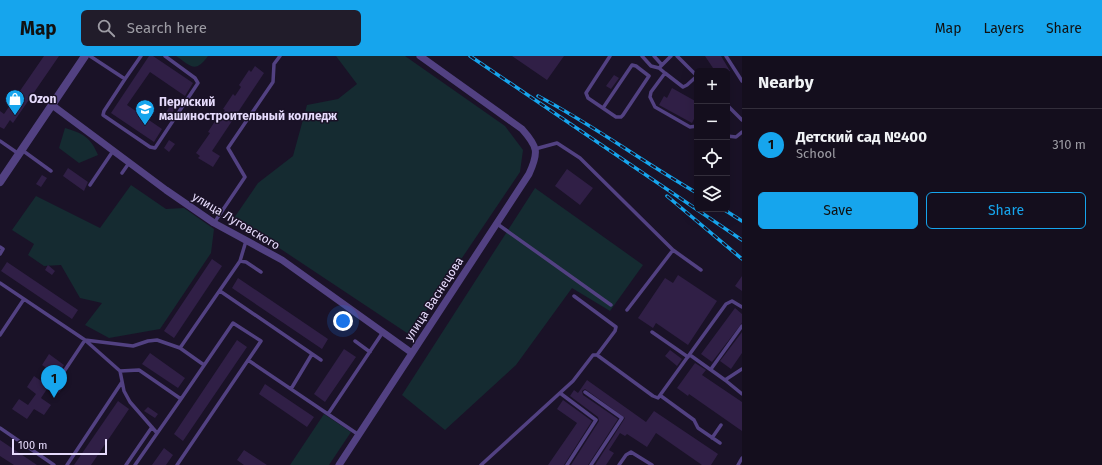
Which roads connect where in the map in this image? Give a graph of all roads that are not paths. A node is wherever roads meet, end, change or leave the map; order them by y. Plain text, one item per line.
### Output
1 (85, 56) edge
2 (90, 56) edge
3 (141, 56) edge
4 (165, 56) edge
5 (280, 56) edge
6 (420, 56) edge
7 (610, 56) edge
8 (642, 56) edge
9 (654, 56) edge
10 (671, 56) edge
11 (678, 56) edge
12 (726, 56) edge
13 (660, 66) junction
14 (665, 73) junction
15 (694, 73) edge
16 (125, 79) junction
17 (694, 79) edge
18 (742, 81) edge
19 (52, 105) junction
20 (603, 108) junction
21 (730, 109) edge
22 (742, 120) edge
23 (694, 126) edge
24 (742, 132) edge
25 (730, 136) edge
26 (0, 141) edge
27 (534, 146) junction
28 (113, 151) junction
29 (20, 152) junction
30 (129, 163) junction
31 (51, 171) dead end
32 (122, 173) dead end
33 (0, 182) edge
34 (90, 185) dead end
35 (214, 223) junction
36 (496, 224) junction
37 (246, 241) junction
38 (0, 247) edge
39 (673, 250) junction
40 (0, 254) edge
41 (240, 261) junction
42 (701, 270) dead end
43 (261, 272) dead end
44 (0, 283) edge
45 (220, 291) junction
46 (574, 296) dead end
47 (24, 300) junction
48 (611, 305) dead end
49 (742, 308) edge
50 (627, 310) dead end
51 (742, 326) edge
52 (384, 332) junction
53 (652, 332) dead end
54 (0, 335) edge
55 (85, 340) junction
56 (355, 341) dead end
57 (180, 348) junction
58 (370, 352) junction
59 (412, 352) junction
60 (312, 354) junction
61 (597, 355) junction
62 (689, 356) junction
63 (248, 360) junction
64 (321, 360) dead end
65 (204, 365) junction
66 (711, 369) junction
67 (742, 369) edge
68 (120, 371) junction
69 (63, 373) dead end
70 (725, 380) junction
71 (122, 382) junction
72 (291, 389) junction
73 (585, 392) dead end
74 (560, 393) junction
75 (742, 394) edge
76 (661, 396) junction
77 (181, 399) junction
78 (328, 414) junction
79 (721, 425) dead end
80 (152, 427) junction
81 (0, 428) edge
82 (157, 433) junction
83 (359, 436) junction
84 (712, 438) junction
85 (720, 443) dead end
86 (742, 458) edge
87 (54, 465) edge
88 (68, 465) edge
89 (126, 465) edge
90 (135, 465) edge
91 (177, 465) edge
92 (339, 465) edge
93 (481, 465) edge
94 (566, 465) edge
95 (591, 465) edge
96 (619, 465) edge
97 (652, 465) edge
98 (738, 465) edge

1 - 19 street
2 - 16 lane
3 - 16 lane
4 - 16 lane
5 - 35 lane
6 - 27 street
7 - 20 lane
8 - 13 lane
9 - 13 lane
10 - 13 lane
11 - 15 lane
12 - 18 lane
13 - 14 lane
14 - 17 lane
14 - 23 lane
19 - 28 street, улица Луговского
19 - 29 street
20 - 20 lane
21 - 22 lane
24 - 25 lane
26 - 29 lane
27 - 36 street, улица Васнецова
27 - 39 lane
28 - 30 street, улица Луговского
28 - 34 lane
29 - 31 lane
29 - 33 street
30 - 32 lane
30 - 35 street, улица Луговского
35 - 37 street, улица Луговского
36 - 48 lane
36 - 59 street, улица Васнецова
37 - 41 lane
37 - 52 street, улица Луговского
38 - 40 lane
39 - 42 lane
39 - 50 lane
41 - 43 lane
41 - 45 lane
44 - 47 lane
45 - 57 lane
45 - 60 lane
46 - 61 lane
47 - 54 lane
47 - 55 lane
49 - 62 lane
51 - 66 lane
52 - 58 lane
52 - 59 street, улица Луговского
53 - 62 lane
55 - 57 lane
55 - 68 lane
55 - 69 lane
56 - 58 lane
57 - 65 lane
58 - 78 lane
59 - 83 street, улица Васнецова
60 - 64 lane
60 - 72 lane
61 - 74 lane
61 - 76 lane
62 - 66 lane
62 - 76 lane
63 - 65 lane
63 - 72 lane
63 - 91 lane
65 - 77 lane
66 - 70 lane
67 - 70 lane
68 - 71 lane
68 - 77 lane
70 - 75 lane
71 - 80 lane
71 - 88 lane
72 - 78 lane
73 - 95 lane
74 - 93 lane
74 - 94 lane
76 - 84 lane
77 - 82 lane
78 - 83 lane
79 - 84 lane
80 - 82 lane
80 - 89 lane
81 - 87 lane
82 - 90 lane
83 - 92 street, улица Васнецова
84 - 85 lane
86 - 98 lane
96 - 97 lane

